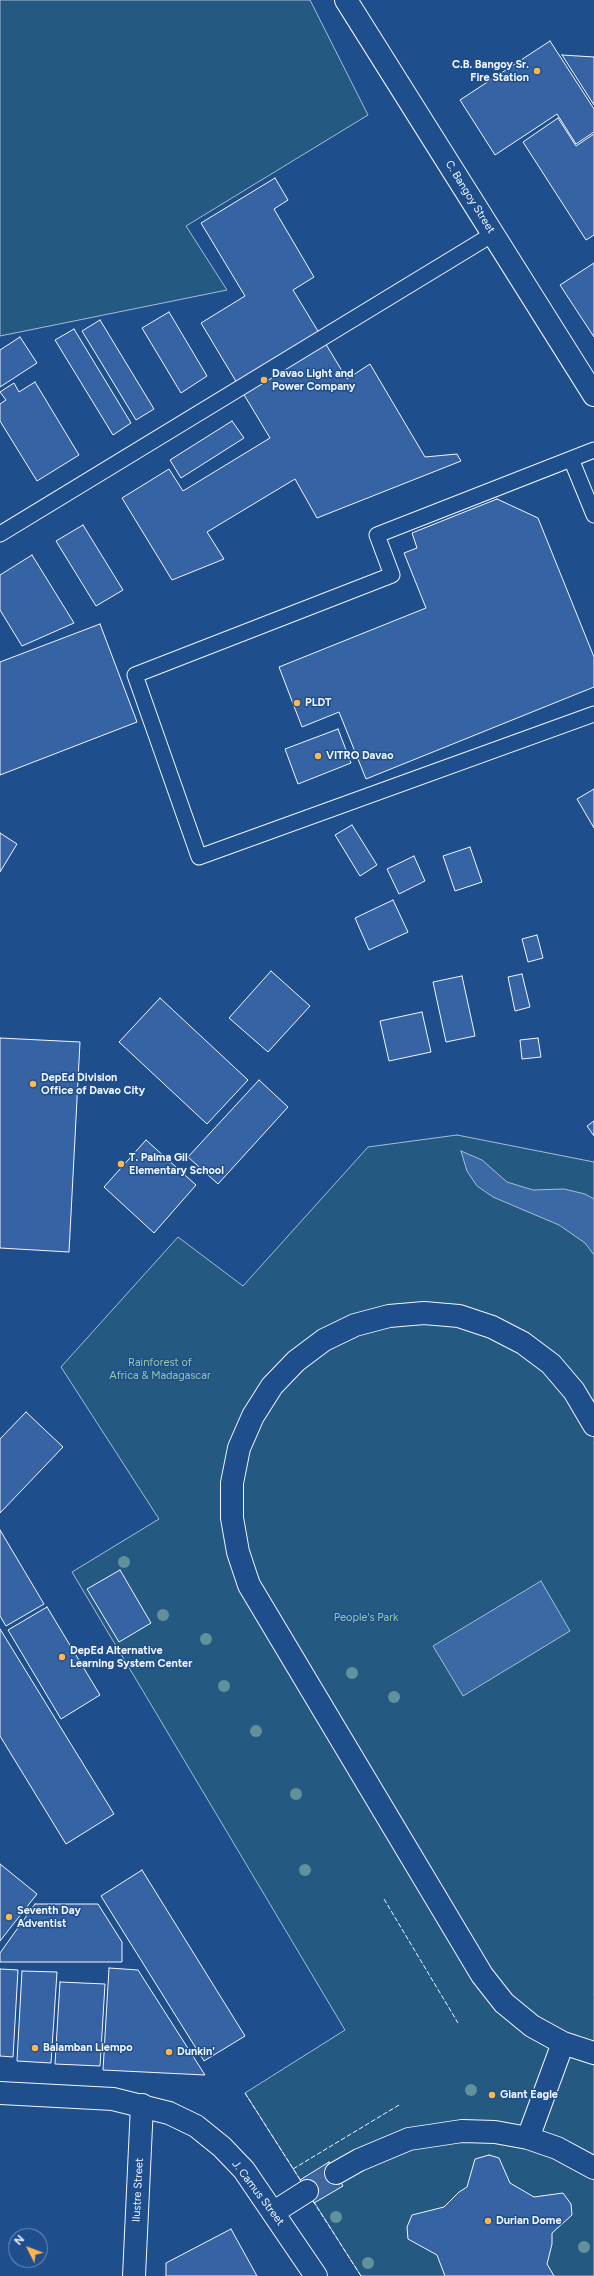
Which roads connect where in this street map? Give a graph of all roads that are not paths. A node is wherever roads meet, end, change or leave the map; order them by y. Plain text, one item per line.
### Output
1 (346, 0) edge
2 (493, 234) junction
3 (594, 395) edge
4 (594, 450) edge
5 (571, 459) junction
6 (594, 515) edge
7 (0, 534) edge
8 (594, 714) edge
9 (594, 1425) edge
10 (563, 2043) junction
11 (594, 2053) edge
12 (0, 2093) edge
13 (142, 2105) junction
14 (528, 2138) junction
15 (594, 2168) edge
16 (336, 2173) tunnel mouth
17 (307, 2191) tunnel mouth
18 (274, 2212) junction
19 (134, 2276) edge
20 (316, 2276) edge

1 - 2 street, C. Bangoy Street
2 - 3 street, C. Bangoy Street
2 - 7 lane
4 - 5 lane
5 - 6 lane
5 - 8 lane
9 - 10 street
10 - 11 street
10 - 14 street
12 - 13 street, J. Camus Street
13 - 18 street, J. Camus Street
13 - 19 street, Ilustre Street
14 - 15 street
14 - 16 street
17 - 18 street
18 - 20 street, J. Camus Street

